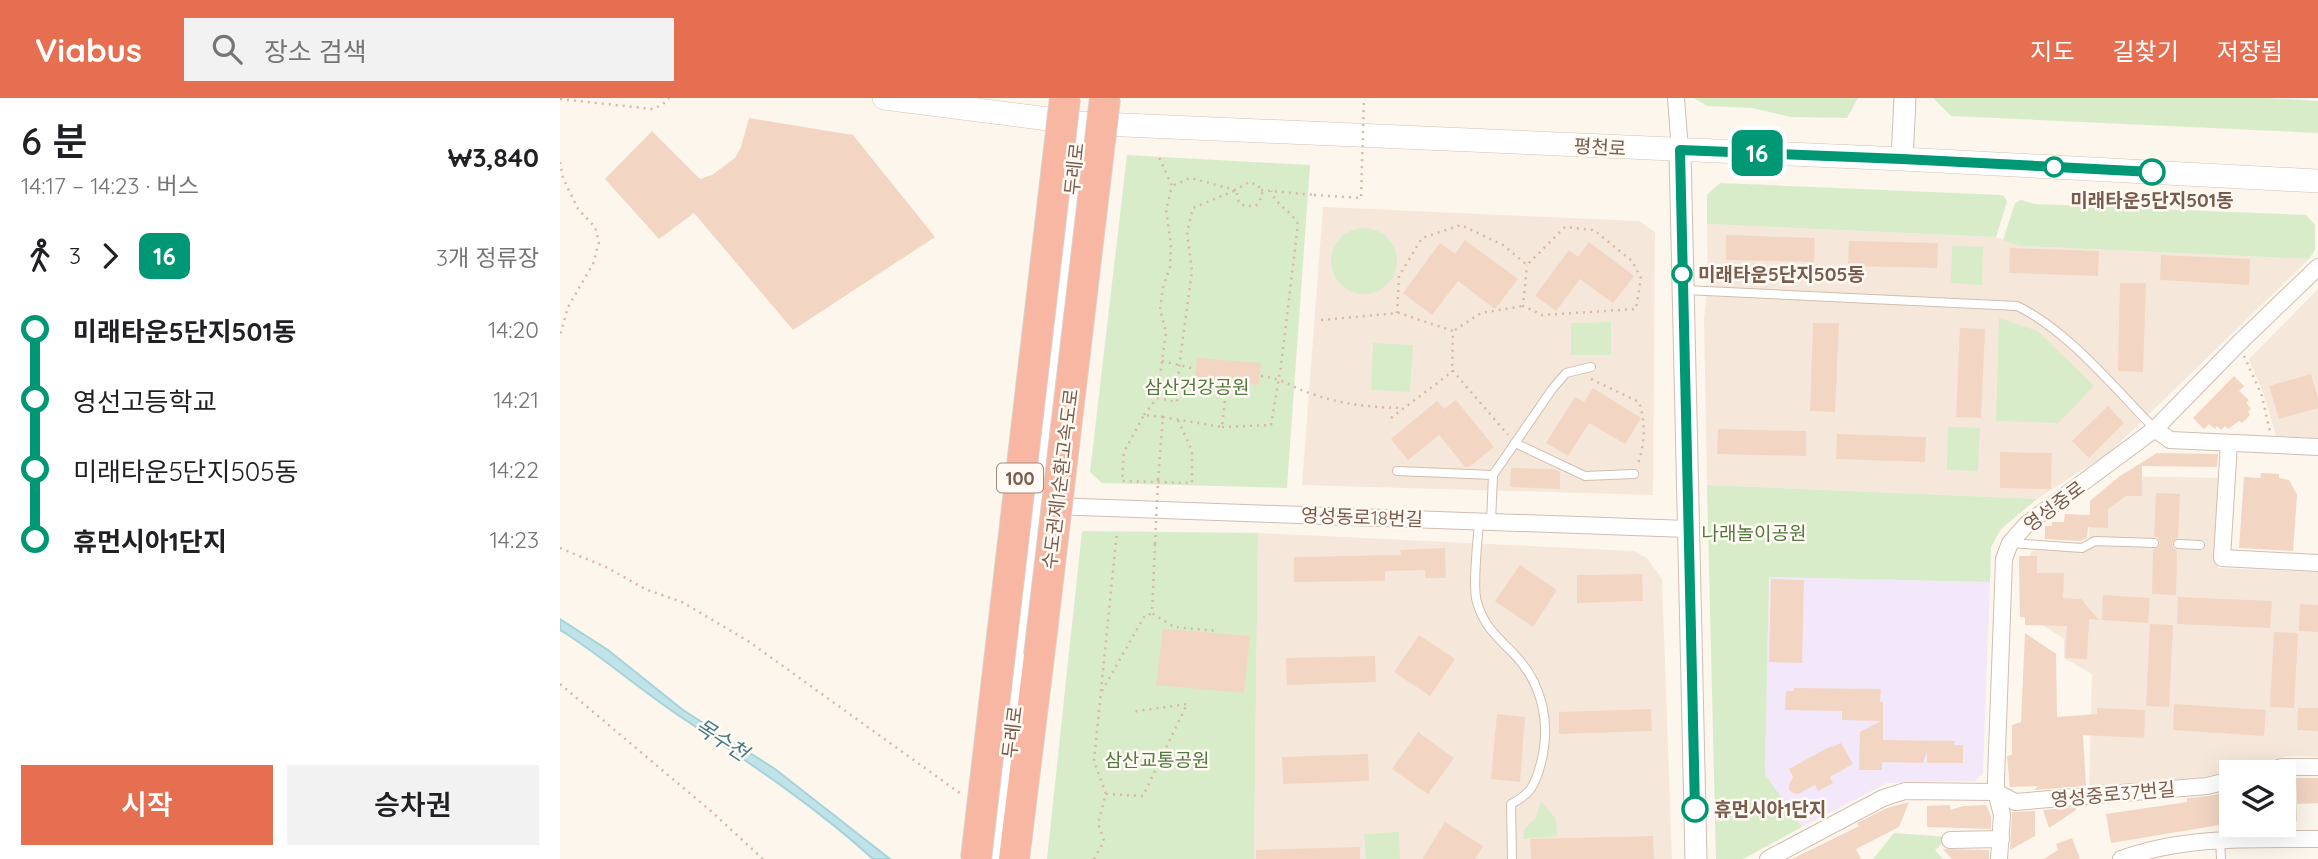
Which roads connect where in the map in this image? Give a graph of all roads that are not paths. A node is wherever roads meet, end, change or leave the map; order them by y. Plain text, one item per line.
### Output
1 (884, 98) edge
2 (1105, 98) edge
3 (1676, 98) edge
4 (1905, 98) edge
5 (1072, 111) edge
6 (1680, 150) junction
7 (1902, 159) junction
8 (2318, 181) edge
9 (2318, 267) edge
10 (1682, 290) junction
11 (1591, 368) dead end
12 (2155, 429) junction
13 (1515, 443) junction
14 (2229, 443) junction
15 (2318, 447) edge
16 (1397, 471) dead end
17 (1634, 474) road end
18 (1493, 475) junction
19 (1038, 505) junction
20 (1485, 522) junction
21 (1687, 529) junction
22 (2010, 543) junction
23 (2154, 543) dead end
24 (2178, 544) dead end
25 (2200, 545) dead end
26 (2318, 563) edge
27 (2296, 767) edge
28 (2318, 767) edge
29 (2219, 783) edge
30 (1996, 792) junction
31 (2001, 839) junction
32 (2220, 839) junction
33 (2318, 839) edge
34 (1950, 840) dead end
35 (976, 859) edge
36 (997, 859) edge
37 (1014, 859) edge
38 (1512, 859) edge
39 (1696, 859) edge
40 (1768, 859) edge
41 (1999, 859) edge
42 (2120, 859) edge
43 (2221, 859) edge

1 - 5 main road, 평천로
2 - 37 highway, 수도권제1순환고속도로 / 100, bridge
3 - 6 street
4 - 7 street
5 - 6 main road, 평천로
5 - 19 street, 두레로
5 - 35 highway, 수도권제1순환고속도로 / 100, bridge
6 - 7 main road, 평천로
6 - 10 street
7 - 8 main road, 평천로
9 - 12 street, 영성중로
10 - 12 lane
10 - 21 street
11 - 13 lane
12 - 14 street
12 - 22 street, 영성중로
13 - 17 lane
13 - 18 lane
14 - 15 street
14 - 26 street
16 - 18 lane
18 - 20 lane
19 - 20 street, 영성동로18번길
19 - 36 street, 두레로
20 - 21 street, 영성동로18번길
20 - 38 lane
21 - 39 street
22 - 23 lane
22 - 30 street, 영성중로
24 - 25 lane
27 - 28 street
29 - 30 street, 영성중로37번길
30 - 31 street, 영성중로
30 - 40 street, 영성중로37번길
31 - 34 street
31 - 41 street, 영성중로
32 - 33 street
32 - 42 street
32 - 43 lane

